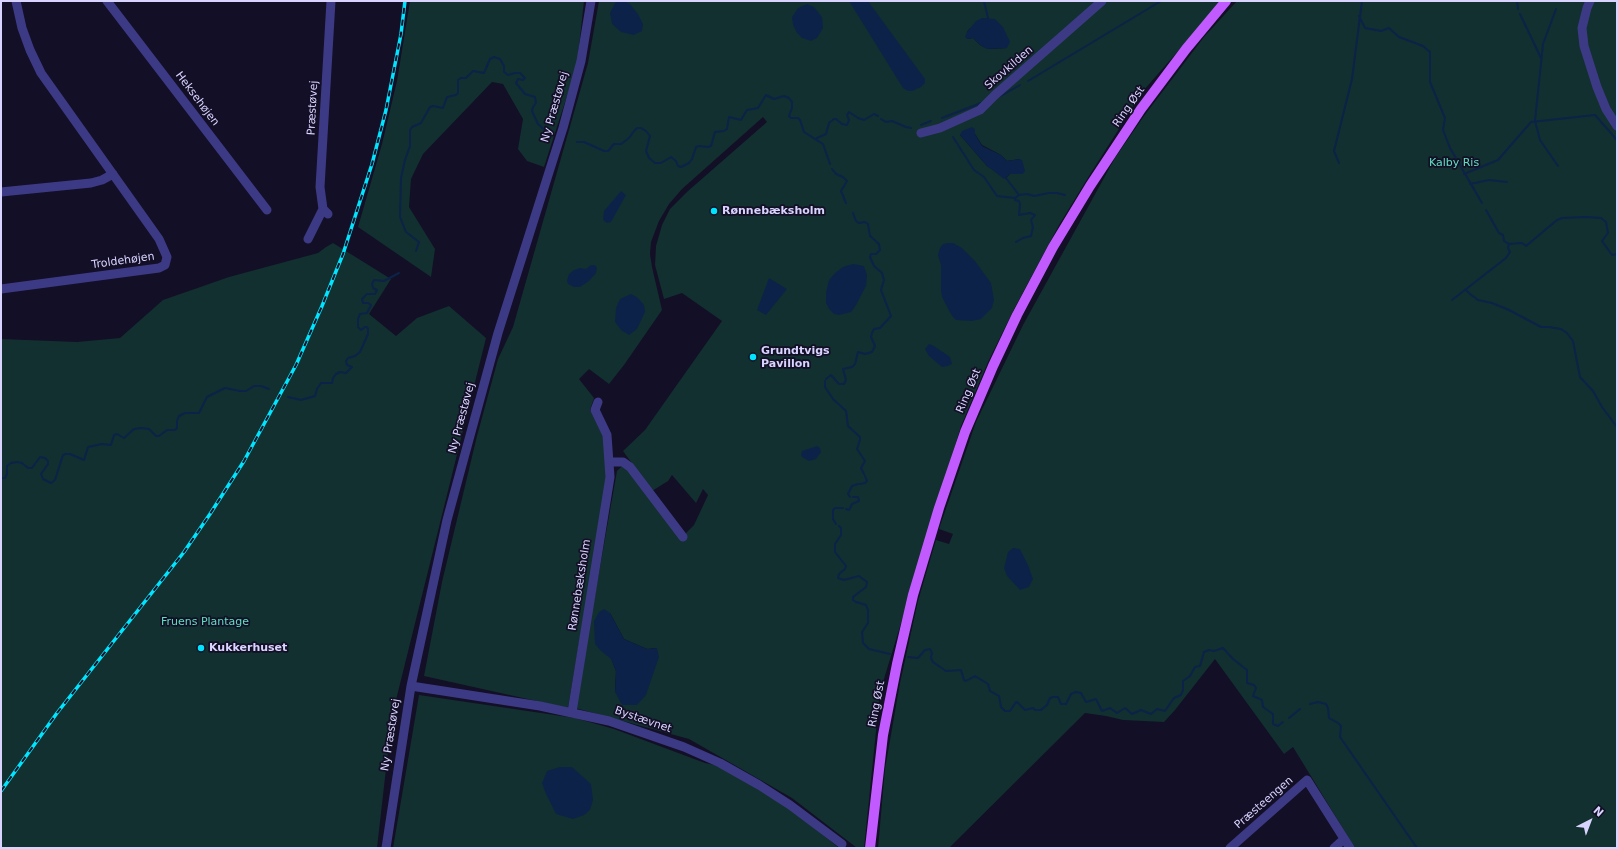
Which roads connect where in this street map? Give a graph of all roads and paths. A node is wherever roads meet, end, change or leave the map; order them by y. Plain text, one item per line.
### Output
1 (16, 1) edge
2 (108, 1) edge
3 (331, 1) edge
4 (592, 1) edge
5 (1102, 1) edge
6 (1226, 1) edge
7 (1590, 1) edge
8 (1617, 126) edge
9 (921, 134) dead end
10 (113, 174) junction
11 (1, 192) edge
12 (267, 210) dead end
13 (308, 239) dead end
14 (1, 289) edge
15 (598, 402) dead end
16 (610, 462) junction
17 (683, 537) dead end
18 (411, 686) junction
19 (572, 712) junction
20 (1344, 839) junction
21 (842, 844) dead end
22 (386, 848) edge
23 (870, 848) edge
24 (1230, 848) edge
25 (1334, 848) edge
26 (1350, 848) edge

1 - 10 street, Troldehøjen
2 - 12 street, Heksehøjen
3 - 13 street, Præstøvej
4 - 18 street, Ny Præstøvej
5 - 9 street, Skovkilden
6 - 23 main road, Ring Øst
7 - 8 street
10 - 11 street
10 - 14 street, Troldehøjen
15 - 16 street, Rønnebæksholm
16 - 17 street
16 - 19 street, Rønnebæksholm
18 - 19 street, Bystævnet
18 - 22 street, Ny Præstøvej
19 - 21 street, Bystævnet
20 - 24 street, Præsteengen
20 - 25 street
20 - 26 street, Præsteengen

